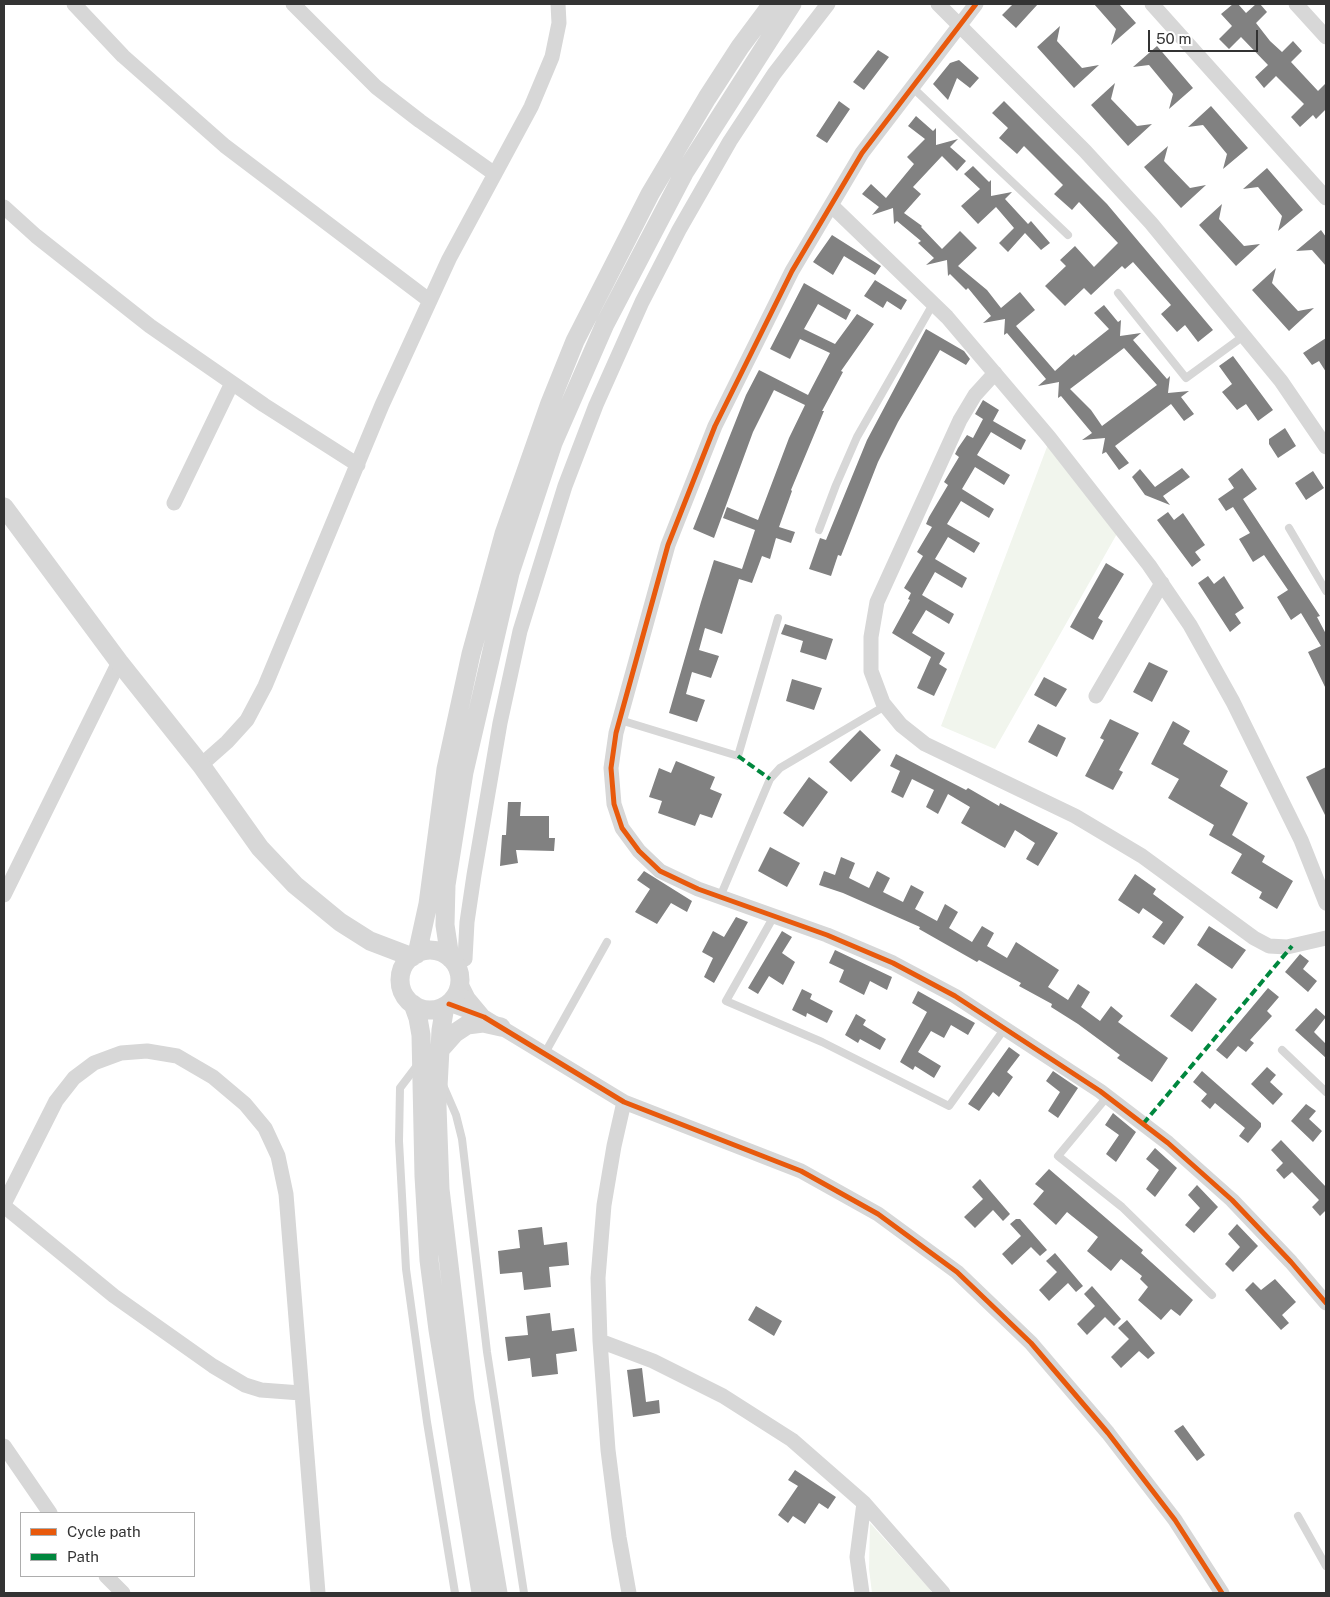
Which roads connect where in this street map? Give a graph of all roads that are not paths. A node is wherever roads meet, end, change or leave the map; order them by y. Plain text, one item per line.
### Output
1 (74, 4) edge
2 (294, 4) edge
3 (558, 4) edge
4 (772, 4) edge
5 (792, 4) edge
6 (828, 4) edge
7 (938, 4) edge
8 (976, 4) edge
9 (1152, 4) edge
10 (1296, 4) edge
11 (961, 25) junction
12 (1326, 37) edge
13 (911, 86) junction
14 (495, 174) junction
15 (1326, 198) edge
16 (832, 206) junction
17 (4, 207) edge
18 (1068, 235) dead end
19 (1118, 293) dead end
20 (430, 300) junction
21 (934, 304) junction
22 (1245, 336) junction
23 (996, 373) junction
24 (232, 383) junction
25 (1326, 447) edge
26 (358, 464) junction
27 (174, 503) dead end
28 (4, 507) edge
29 (1289, 528) dead end
30 (819, 530) dead end
31 (1162, 583) junction
32 (1326, 590) edge
33 (778, 618) dead end
34 (119, 662) junction
35 (1096, 696) dead end
36 (886, 706) junction
37 (620, 720) junction
38 (201, 764) junction
39 (4, 895) edge
40 (720, 897) junction
41 (1326, 902) edge
42 (774, 916) junction
43 (424, 924) junction
44 (1326, 938) edge
45 (372, 942) junction
46 (608, 942) dead end
47 (415, 955) junction
48 (458, 959) junction
49 (401, 979) junction
50 (460, 982) junction
51 (413, 1004) junction
52 (447, 1005) junction
53 (484, 1017) junction
54 (501, 1027) junction
55 (1005, 1028) junction
56 (440, 1050) junction
57 (1282, 1050) dead end
58 (545, 1053) junction
59 (421, 1060) junction
60 (439, 1076) junction
61 (1326, 1092) edge
62 (1107, 1097) junction
63 (624, 1102) junction
64 (4, 1205) edge
65 (1212, 1294) dead end
66 (1326, 1303) edge
67 (600, 1341) junction
68 (301, 1393) junction
69 (4, 1446) edge
70 (864, 1502) junction
71 (49, 1512) edge
72 (1298, 1516) dead end
73 (1326, 1566) edge
74 (107, 1577) edge
75 (123, 1593) edge
76 (318, 1593) edge
77 (455, 1593) edge
78 (481, 1593) edge
79 (498, 1593) edge
80 (524, 1593) edge
81 (629, 1593) edge
82 (862, 1593) edge
83 (943, 1593) edge
84 (1222, 1593) edge

1 - 20 street
2 - 14 street
3 - 14 street
4 - 43 street
5 - 48 street
6 - 48 street
7 - 11 street
8 - 11 street
9 - 15 street
10 - 12 street
11 - 13 street
11 - 22 street
13 - 16 street
13 - 18 lane
14 - 20 street
16 - 21 street
16 - 37 street
17 - 24 street
19 - 22 lane
20 - 26 street
21 - 23 street
21 - 30 lane
22 - 25 street
23 - 31 street
23 - 36 street
24 - 26 street
24 - 27 street
26 - 38 street
28 - 34 street
29 - 32 lane
31 - 35 street
31 - 41 street
33 - 37 lane
34 - 38 street
34 - 39 street
36 - 40 lane
36 - 44 street
37 - 40 street
38 - 45 street
40 - 42 street
42 - 55 street
42 - 55 lane
43 - 45 street
43 - 47 street
45 - 47 street
45 - 49 street
46 - 58 lane
47 - 48 street
47 - 49 street
48 - 50 street
49 - 51 street
50 - 52 street
50 - 53 street
51 - 52 street
51 - 59 street
52 - 53 street
52 - 56 street
53 - 54 street
54 - 56 street
54 - 58 street
55 - 62 street
56 - 60 street
57 - 61 lane
58 - 63 street
59 - 77 lane
59 - 78 street
60 - 79 street
60 - 80 lane
62 - 65 lane
62 - 66 street
63 - 67 street
63 - 84 street
64 - 68 street
64 - 68 street
67 - 70 street
67 - 81 street
68 - 76 street
69 - 71 street
70 - 82 street
70 - 83 street
72 - 73 lane
74 - 75 street

